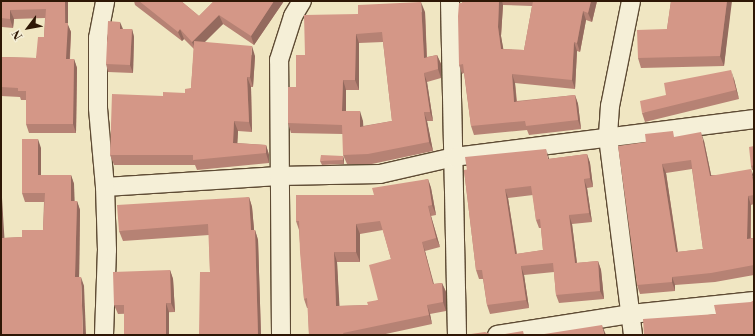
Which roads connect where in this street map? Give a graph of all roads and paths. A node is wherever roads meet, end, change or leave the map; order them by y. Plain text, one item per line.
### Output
1 (105, 1) edge
2 (302, 1) edge
3 (450, 1) edge
4 (631, 1) edge
5 (754, 119) edge
6 (608, 137) junction
7 (454, 157) junction
8 (279, 176) junction
9 (105, 187) junction
10 (754, 301) edge
11 (631, 314) junction
12 (104, 335) edge
13 (281, 335) edge
14 (457, 335) edge
15 (497, 335) edge
16 (633, 335) edge

1 - 9 street
2 - 8 street
3 - 7 street
4 - 6 street
5 - 6 street
6 - 7 street
6 - 11 street
7 - 8 street
7 - 14 street
8 - 9 street
8 - 13 street
9 - 12 street
10 - 11 street
11 - 15 street
11 - 16 street

